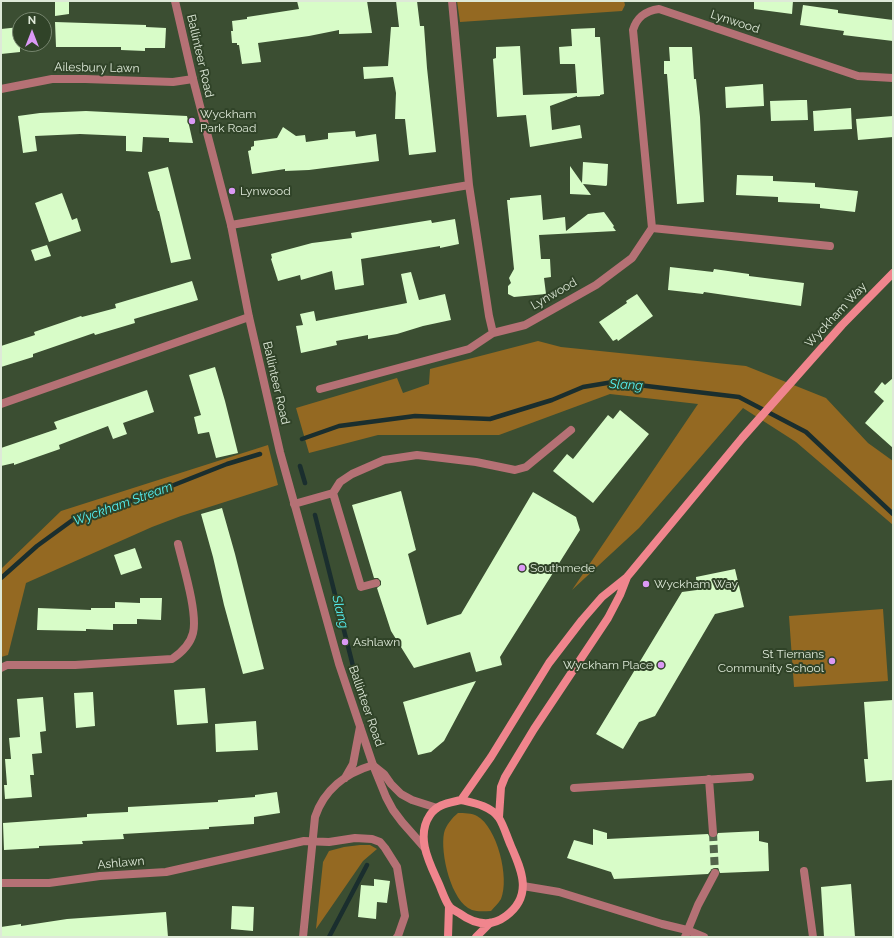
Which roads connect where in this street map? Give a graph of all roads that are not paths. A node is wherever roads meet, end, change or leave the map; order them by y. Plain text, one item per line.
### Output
1 (175, 1) edge
2 (452, 1) edge
3 (893, 78) edge
4 (193, 80) junction
5 (1, 88) edge
6 (468, 185) junction
7 (231, 225) junction
8 (652, 228) junction
9 (830, 246) dead end
10 (893, 272) edge
11 (249, 317) junction
12 (493, 333) junction
13 (320, 389) dead end
14 (1, 404) edge
15 (571, 430) dead end
16 (333, 493) junction
17 (294, 504) junction
18 (178, 544) dead end
19 (627, 577) junction
20 (376, 583) dead end
21 (1, 668) edge
22 (360, 727) junction
23 (373, 765) junction
24 (750, 777) dead end
25 (344, 778) junction
26 (710, 779) junction
27 (574, 788) dead end
28 (461, 800) junction
29 (437, 808) junction
30 (498, 817) junction
31 (713, 833) tunnel mouth
32 (313, 841) junction
33 (424, 847) junction
34 (804, 870) dead end
35 (715, 873) tunnel mouth
36 (1, 883) edge
37 (523, 886) junction
38 (449, 906) junction
39 (490, 923) junction
40 (686, 934) edge
41 (303, 937) edge
42 (396, 937) edge
43 (448, 937) edge
44 (476, 937) edge
45 (704, 937) edge
46 (813, 937) edge

1 - 4 street, Ballinteer Road
2 - 6 street
3 - 8 street, Lynwood
4 - 5 street, Ailesbury Lawn
4 - 7 street, Ballinteer Road
6 - 7 street
6 - 12 street
7 - 11 street, Ballinteer Road
8 - 9 street
8 - 12 street, Lynwood
10 - 19 main road, Wyckham Way
11 - 14 street
11 - 17 street, Ballinteer Road
12 - 13 street, Lynwood
15 - 16 street
16 - 17 street
16 - 20 street
17 - 22 street, Ballinteer Road
18 - 21 street
19 - 28 main road, Wyckham Way
19 - 30 main road, Wyckham Way
22 - 23 street, Ballinteer Road
22 - 25 street
23 - 25 street, Ballinteer Road
23 - 29 street, Ballinteer Road
23 - 33 street, Ballinteer Road
24 - 26 street
25 - 32 street, Ballinteer Road
26 - 27 street
26 - 31 street
28 - 29 main road
28 - 30 main road
29 - 33 main road
30 - 37 main road
32 - 36 street, Ashlawn
32 - 41 street, Ballinteer Road
32 - 42 street, Ashlawn
33 - 38 main road
34 - 46 street
35 - 40 street
37 - 39 main road
37 - 40 street
38 - 39 main road
38 - 43 main road
39 - 44 main road
40 - 45 street

